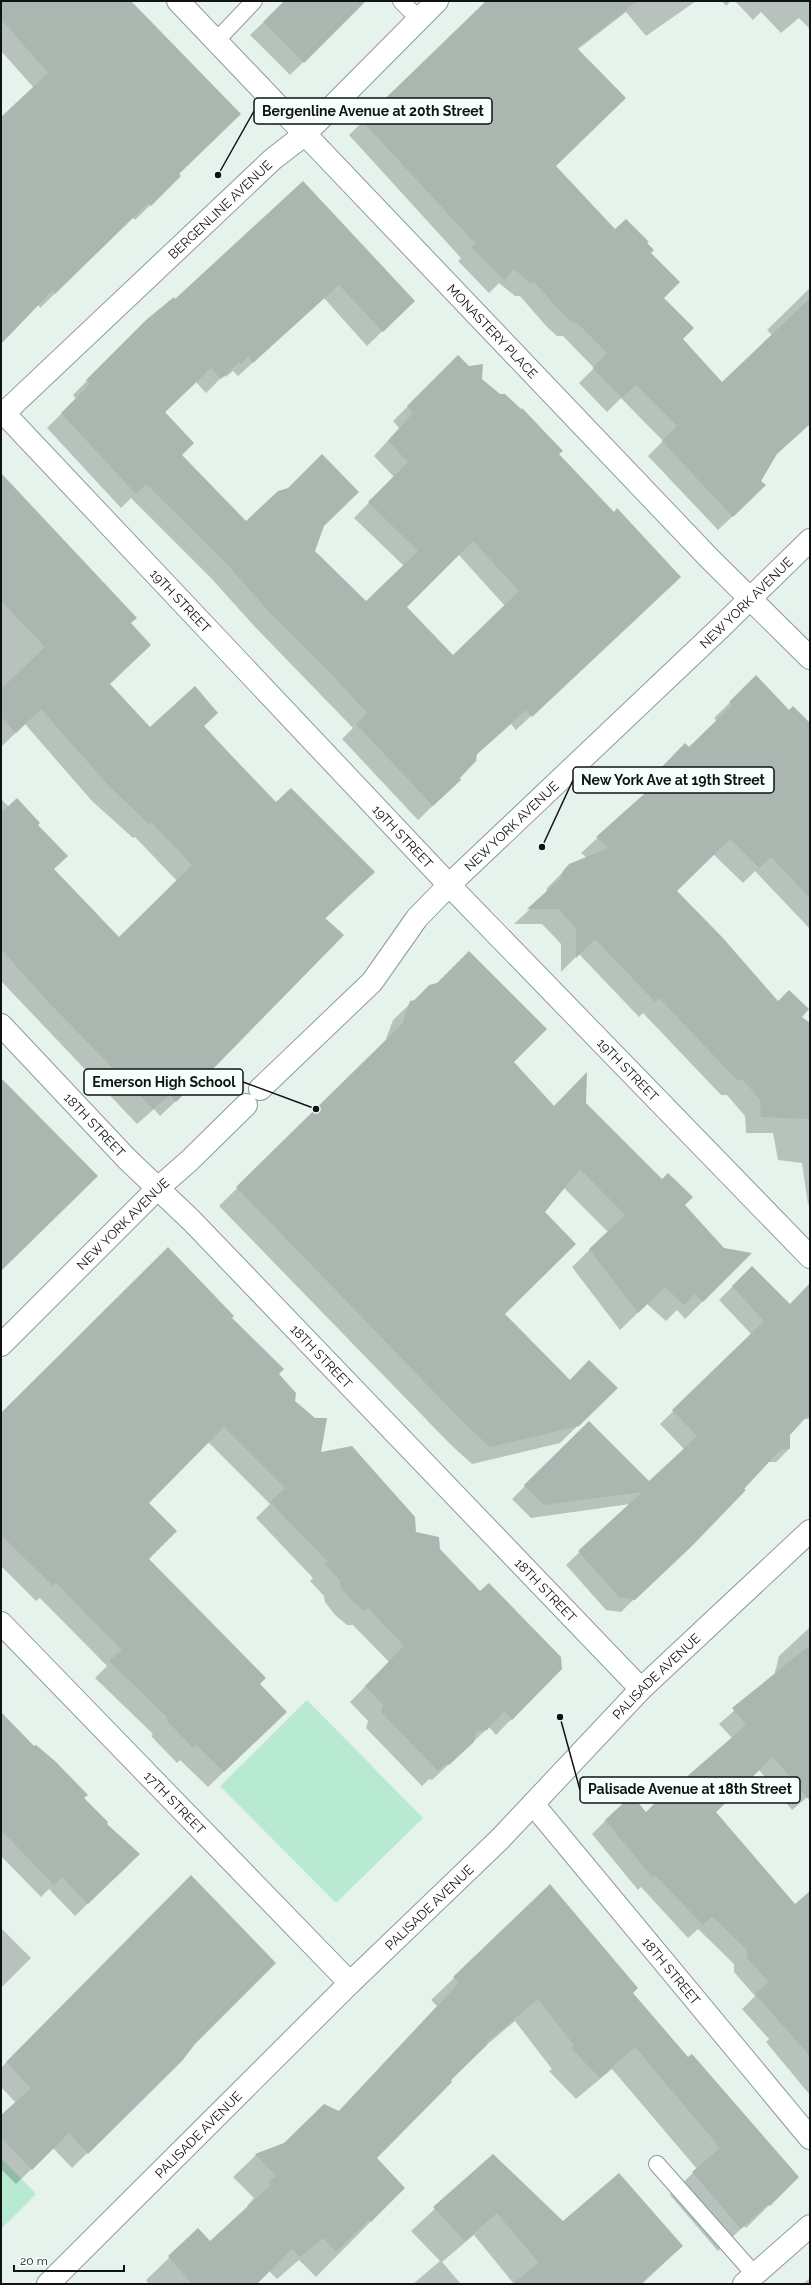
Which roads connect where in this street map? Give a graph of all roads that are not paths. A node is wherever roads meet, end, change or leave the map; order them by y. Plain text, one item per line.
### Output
1 (178, 1) edge
2 (254, 1) edge
3 (402, 1) edge
4 (437, 1) edge
5 (419, 19) junction
6 (216, 41) junction
7 (304, 135) junction
8 (2, 413) edge
9 (810, 540) edge
10 (750, 599) junction
11 (810, 658) edge
12 (449, 885) junction
13 (1, 1025) edge
14 (157, 1189) junction
15 (810, 1257) edge
16 (1, 1345) edge
17 (810, 1531) edge
18 (1, 1623) edge
19 (641, 1689) junction
20 (533, 1804) junction
21 (350, 1983) junction
22 (810, 2138) edge
23 (657, 2164) dead end
24 (810, 2226) edge
25 (750, 2279) edge
26 (48, 2284) edge

1 - 6 street, MONASTERY PLACE
2 - 6 lane
3 - 5 lane
4 - 5 street, BERGENLINE AVENUE
5 - 7 street, BERGENLINE AVENUE
6 - 7 street, MONASTERY PLACE
7 - 8 street, BERGENLINE AVENUE
7 - 10 street, MONASTERY PLACE
8 - 12 street, 19TH STREET
9 - 10 street, NEW YORK AVENUE
10 - 11 street, MONASTERY PLACE
10 - 12 street, NEW YORK AVENUE
12 - 14 street, NEW YORK AVENUE
12 - 15 street, 19TH STREET
13 - 14 street, 18TH STREET
14 - 16 street, NEW YORK AVENUE
14 - 19 street, 18TH STREET
17 - 19 street, PALISADE AVENUE
18 - 21 street, 17TH STREET
19 - 20 street, PALISADE AVENUE
20 - 21 street, PALISADE AVENUE
20 - 22 street, 18TH STREET
21 - 26 street, PALISADE AVENUE
23 - 25 lane
24 - 25 street

